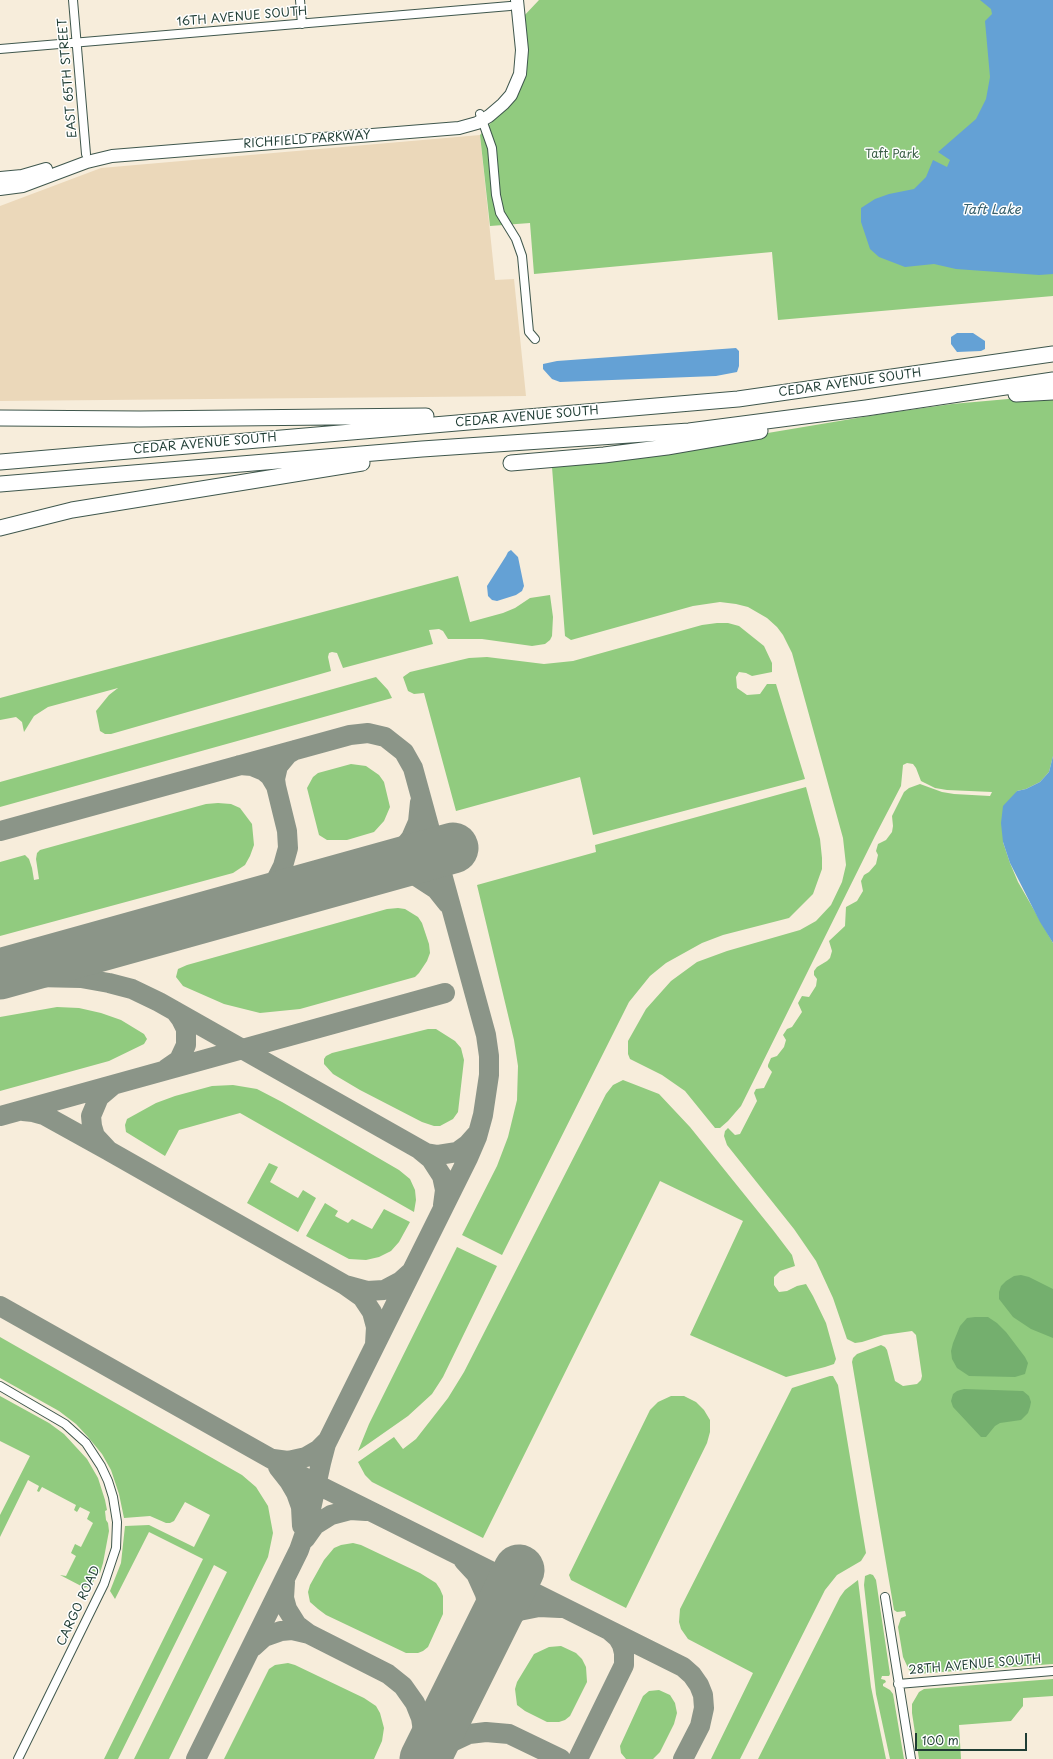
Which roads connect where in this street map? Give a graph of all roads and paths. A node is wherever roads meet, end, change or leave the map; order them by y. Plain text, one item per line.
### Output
1 (73, 0) edge
2 (300, 0) edge
3 (512, 2) edge
4 (302, 24) junction
5 (77, 42) junction
6 (0, 49) edge
7 (482, 117) junction
8 (86, 154) junction
9 (0, 178) edge
10 (0, 189) edge
11 (535, 339) dead end
12 (1053, 349) edge
13 (1053, 354) edge
14 (1012, 360) junction
15 (1053, 380) edge
16 (1053, 392) edge
17 (920, 400) junction
18 (866, 408) junction
19 (539, 415) junction
20 (0, 418) edge
21 (540, 441) junction
22 (0, 462) edge
23 (511, 463) dead end
24 (0, 484) edge
25 (0, 528) edge
26 (0, 1386) edge
27 (885, 1597) dead end
28 (1053, 1671) edge
29 (898, 1684) junction
30 (18, 1759) edge
31 (911, 1759) edge

1 - 5 street, EAST 65TH STREET
2 - 4 street
3 - 4 street, 16TH AVENUE SOUTH
3 - 7 street, RICHFIELD PARKWAY
4 - 5 street, 16TH AVENUE SOUTH
5 - 6 street, 16TH AVENUE SOUTH
5 - 8 street, EAST 65TH STREET
7 - 8 street, RICHFIELD PARKWAY
7 - 10 street, RICHFIELD PARKWAY
7 - 11 street
8 - 9 street, RICHFIELD PARKWAY
12 - 14 highway
13 - 14 highway, CEDAR AVENUE SOUTH
14 - 19 highway, CEDAR AVENUE SOUTH
15 - 17 highway, CEDAR AVENUE SOUTH
16 - 17 highway
17 - 18 highway, CEDAR AVENUE SOUTH
18 - 21 highway, CEDAR AVENUE SOUTH
18 - 23 highway
19 - 20 highway
19 - 22 highway, CEDAR AVENUE SOUTH
21 - 24 highway, CEDAR AVENUE SOUTH
21 - 25 highway
26 - 30 street, CARGO ROAD
27 - 29 street
28 - 29 street, 28TH AVENUE SOUTH
29 - 31 street

